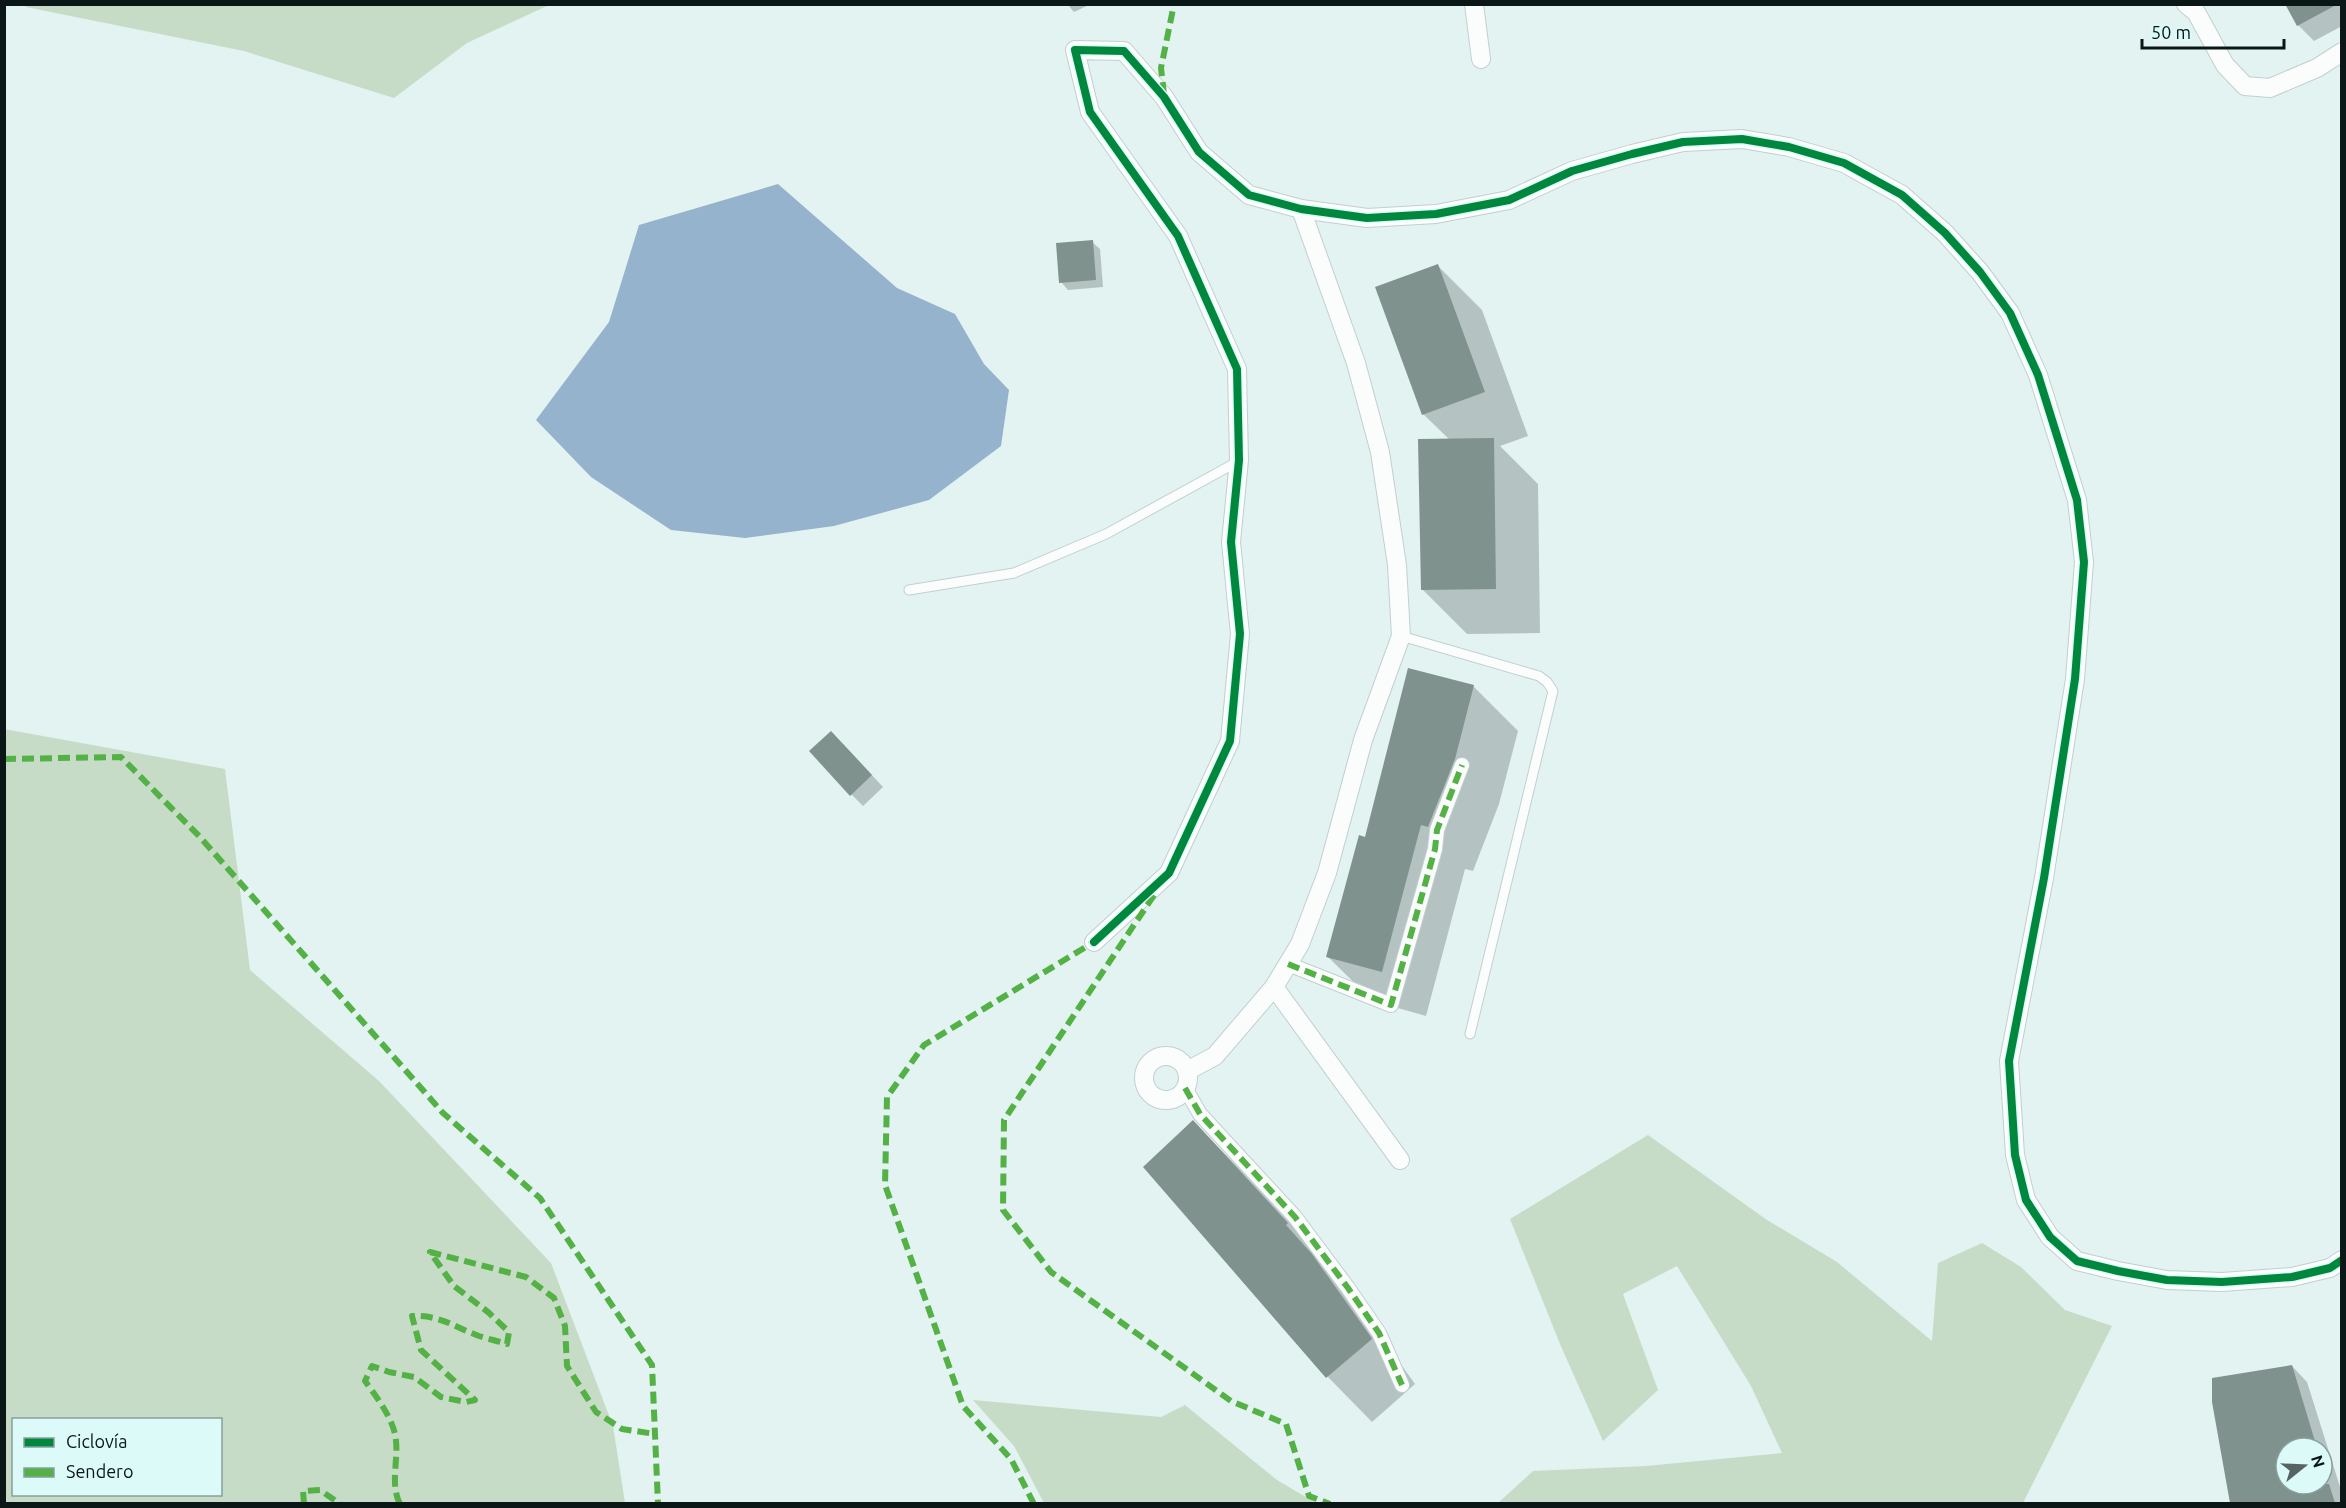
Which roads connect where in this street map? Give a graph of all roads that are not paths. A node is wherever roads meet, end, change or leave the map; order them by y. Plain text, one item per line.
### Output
1 (1474, 4) edge
2 (2186, 4) edge
3 (2342, 52) edge
4 (1481, 59) dead end
5 (1301, 208) junction
6 (1239, 460) junction
7 (909, 590) dead end
8 (1401, 636) junction
9 (1462, 765) dead end
10 (1094, 942) dead end
11 (1288, 964) junction
12 (1274, 987) junction
13 (1470, 1034) dead end
14 (1186, 1080) joint
15 (1400, 1160) dead end
16 (2342, 1260) edge
17 (1402, 1384) dead end

1 - 4 street
2 - 3 street
5 - 6 street
5 - 8 street
5 - 16 street
6 - 7 lane
6 - 10 street
8 - 11 street
8 - 13 lane
9 - 11 street
11 - 12 street
12 - 14 street
12 - 15 street
14 - 17 street

